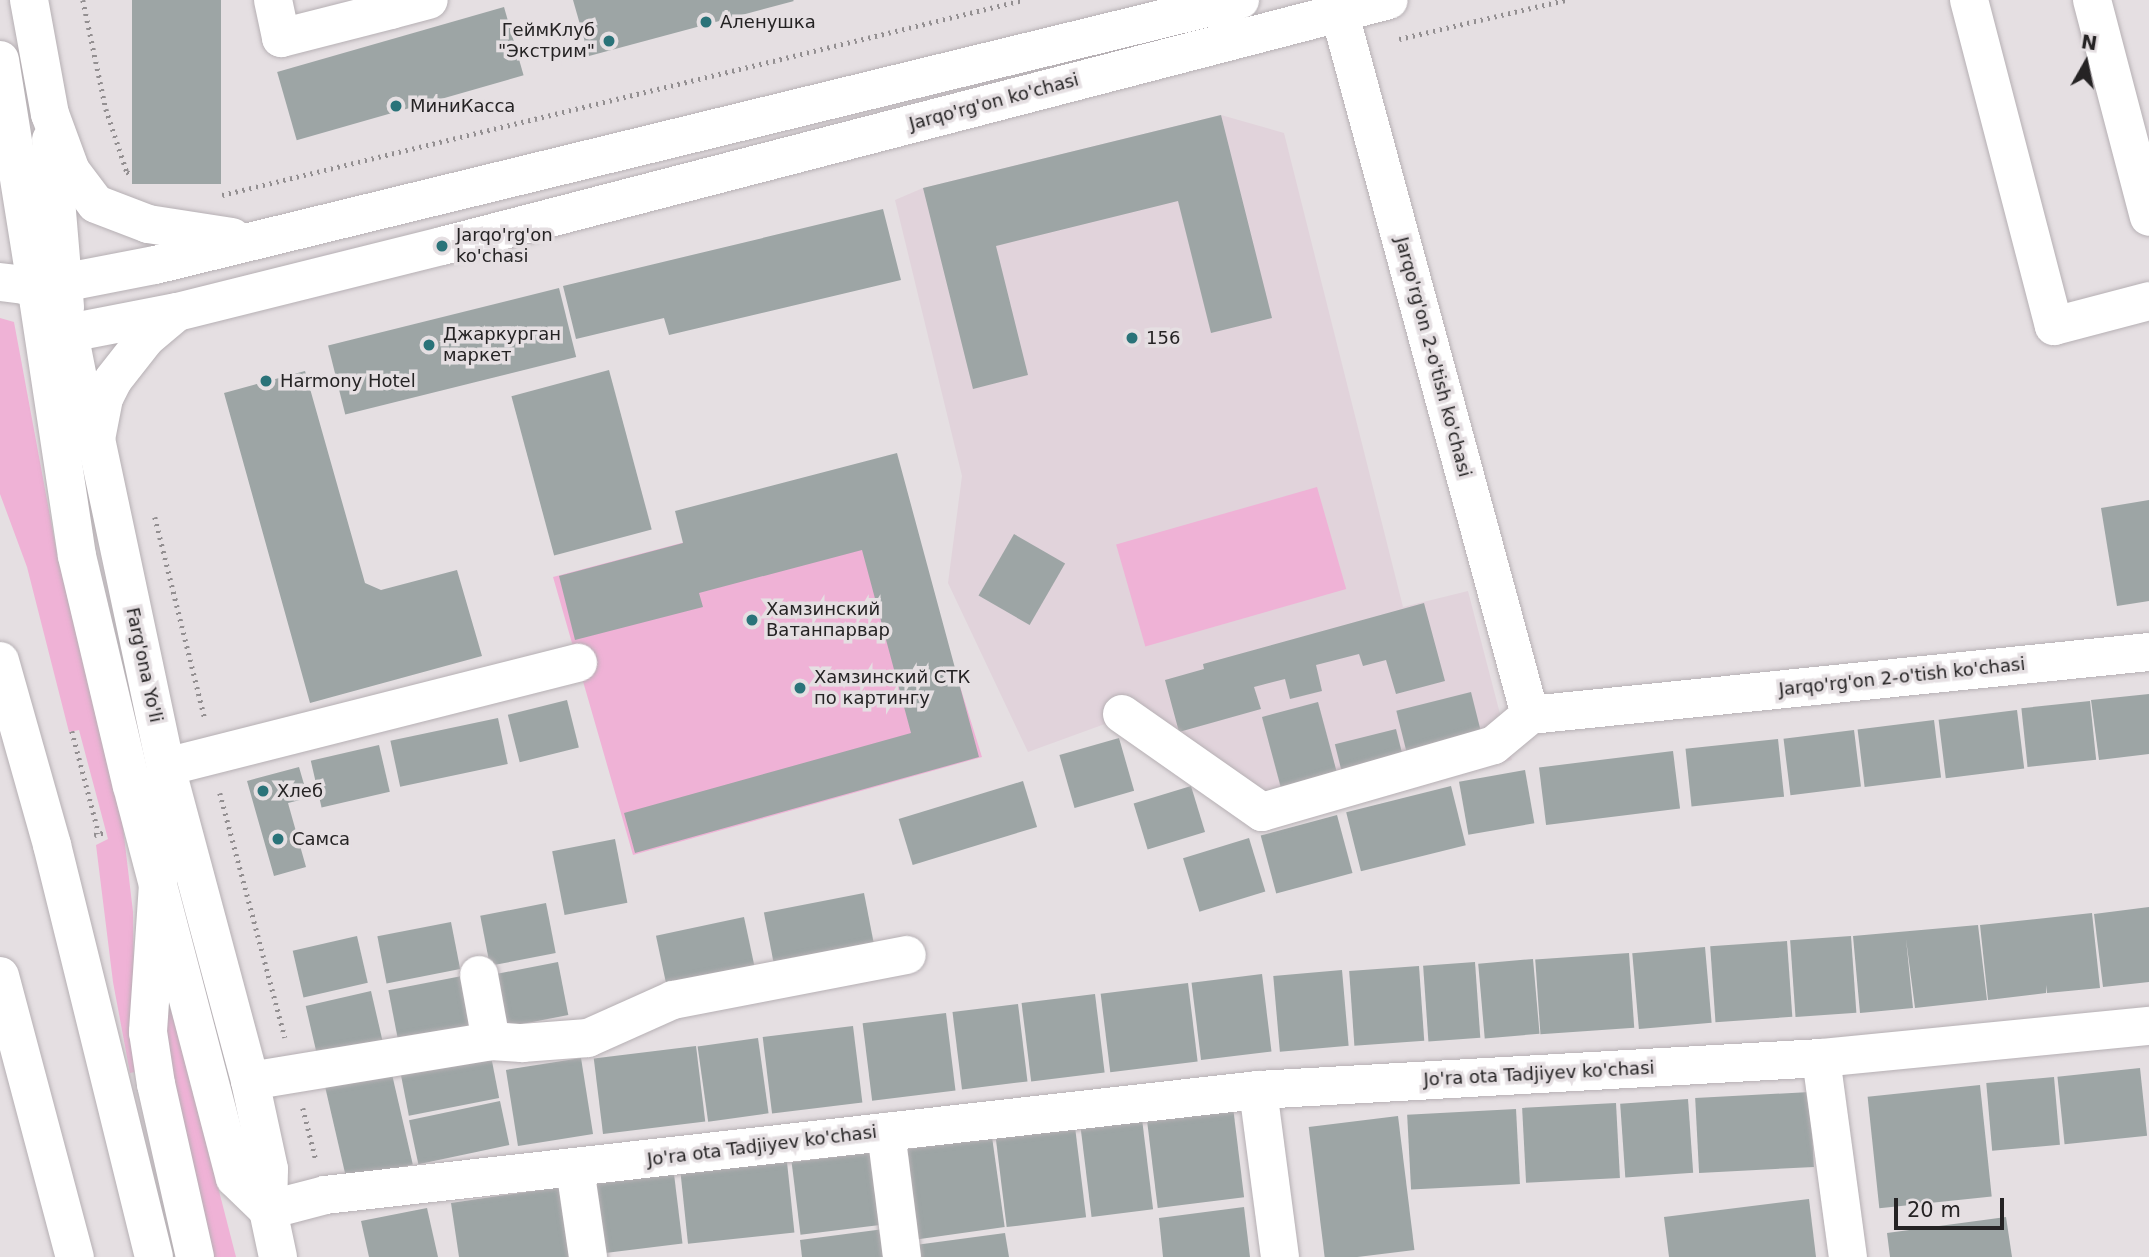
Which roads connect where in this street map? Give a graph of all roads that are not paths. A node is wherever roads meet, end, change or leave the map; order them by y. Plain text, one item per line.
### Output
1 (29, 0) edge
2 (273, 0) edge
3 (429, 0) edge
4 (1389, 0) edge
5 (1969, 0) edge
6 (2092, 0) edge
7 (1230, 1) edge
8 (389, 5) edge
9 (1337, 6) edge
10 (0, 60) edge
11 (50, 114) junction
12 (2149, 217) edge
13 (251, 240) junction
14 (33, 283) edge
15 (2149, 301) edge
16 (177, 313) junction
17 (69, 333) junction
18 (96, 439) junction
19 (2149, 652) edge
20 (0, 661) edge
21 (578, 663) dead end
22 (1122, 714) dead end
23 (1530, 715) junction
24 (166, 767) junction
25 (158, 883) junction
26 (907, 955) dead end
27 (479, 975) dead end
28 (0, 976) edge
29 (2149, 1026) edge
30 (491, 1041) junction
31 (1821, 1058) junction
32 (250, 1081) junction
33 (1258, 1090) junction
34 (886, 1132) junction
35 (575, 1168) junction
36 (268, 1210) junction
37 (75, 1257) edge
38 (154, 1257) edge
39 (195, 1257) edge
40 (278, 1257) edge
41 (587, 1257) edge
42 (902, 1257) edge
43 (1280, 1257) edge
44 (1848, 1257) edge

1 - 11 street
2 - 8 street
3 - 8 street
4 - 9 street, Jarqo'rg'on ko'chasi
5 - 15 street
6 - 12 street
7 - 13 street
9 - 16 street, Jarqo'rg'on ko'chasi
9 - 23 street, Jarqo'rg'on 2-o'tish ko'chasi
10 - 14 street
11 - 13 street
11 - 14 street, Farg'ona Yo'li
13 - 14 street
14 - 17 street, Farg'ona Yo'li
14 - 25 street, Farg'ona Yo'li
16 - 17 street, Jarqo'rg'on ko'chasi
16 - 18 street
17 - 18 street, Farg'ona Yo'li
18 - 24 street, Farg'ona Yo'li
19 - 23 street, Jarqo'rg'on 2-o'tish ko'chasi
20 - 38 street
21 - 24 street
22 - 23 street
24 - 25 street
24 - 32 street, Farg'ona Yo'li
25 - 36 street, Farg'ona Yo'li
25 - 39 street
26 - 30 street
27 - 30 street
28 - 37 street
29 - 31 street, Jo'ra ota Tadjiyev ko'chasi
30 - 32 street
31 - 33 street, Jo'ra ota Tadjiyev ko'chasi
31 - 44 street
32 - 36 street, Farg'ona Yo'li
33 - 34 street, Jo'ra ota Tadjiyev ko'chasi
33 - 43 street
34 - 35 street, Jo'ra ota Tadjiyev ko'chasi
34 - 42 street
35 - 36 street, Jo'ra ota Tadjiyev ko'chasi
35 - 41 street
36 - 40 street, Farg'ona Yo'li

